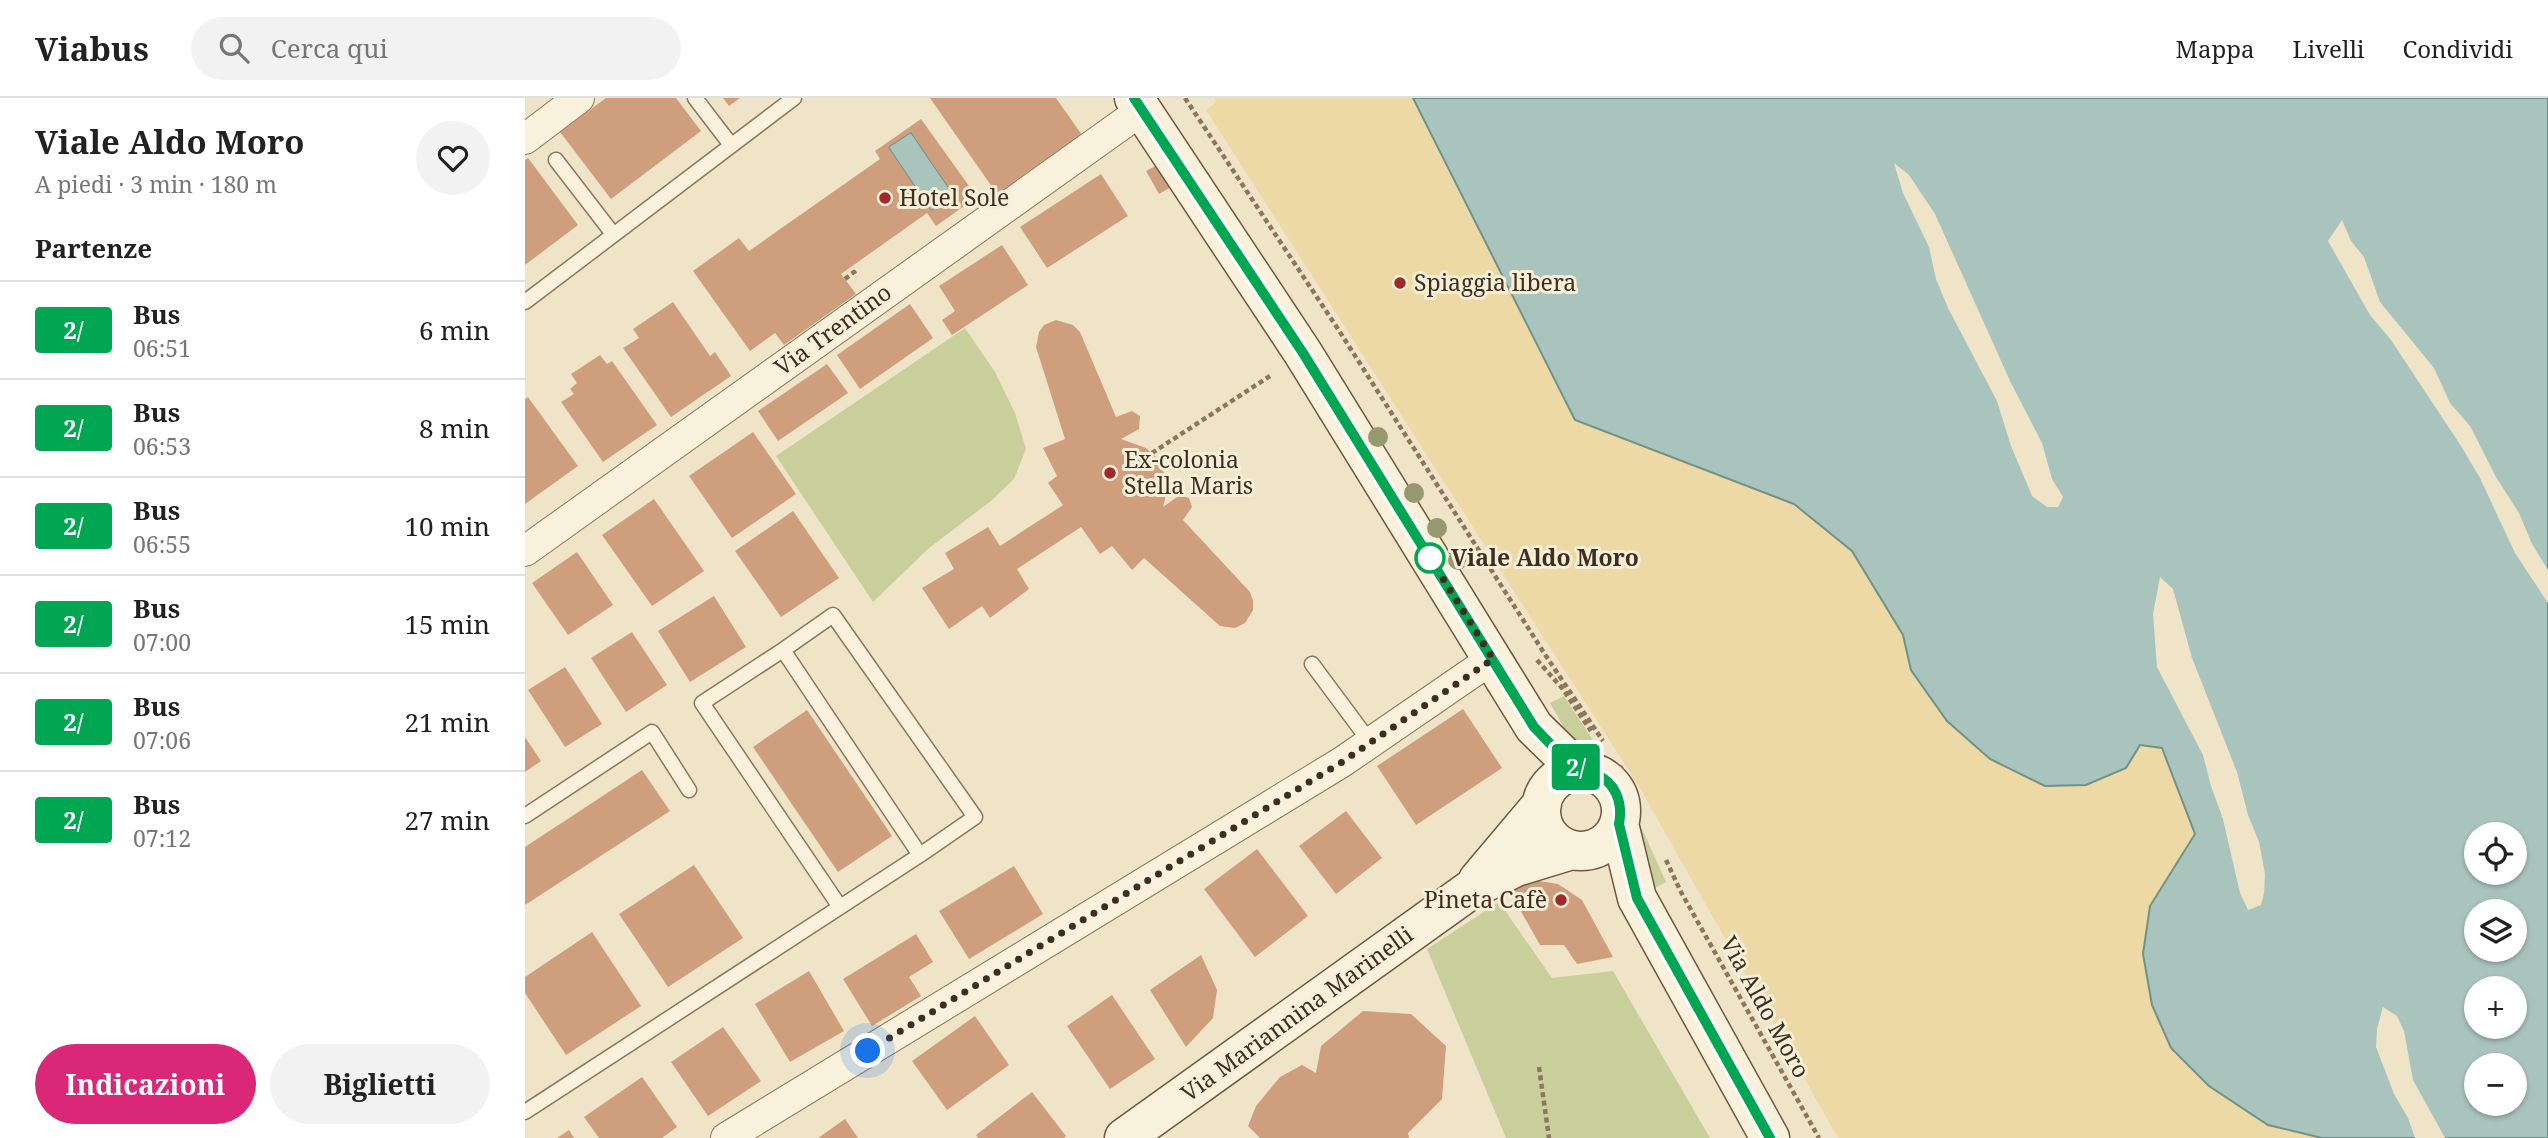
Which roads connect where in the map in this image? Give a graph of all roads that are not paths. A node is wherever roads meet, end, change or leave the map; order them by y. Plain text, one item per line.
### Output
1 (579, 98) edge
2 (695, 98) edge
3 (794, 98) edge
4 (1138, 104) edge
5 (525, 139) edge
6 (731, 145) junction
7 (556, 160) dead end
8 (613, 234) junction
9 (525, 302) edge
10 (525, 551) edge
11 (783, 650) junction
12 (1493, 659) junction
13 (1312, 664) dead end
14 (1534, 727) junction
15 (1370, 743) junction
16 (1601, 757) junction
17 (689, 790) dead end
18 (1544, 798) junction
19 (1630, 813) junction
20 (525, 816) edge
21 (1577, 851) junction
22 (920, 855) junction
23 (1470, 890) junction
24 (1637, 898) junction
25 (840, 907) junction
26 (525, 1112) edge
27 (726, 1138) edge
28 (1123, 1138) edge
29 (1770, 1138) edge

1 - 5 street
2 - 6 lane
3 - 6 lane
4 - 10 street, Via Trentino
4 - 12 street
6 - 8 lane
7 - 8 lane
8 - 9 lane
11 - 22 lane
11 - 22 lane
11 - 25 lane
12 - 14 street
12 - 15 street
13 - 15 lane
14 - 16 street
14 - 18 street
15 - 27 street
16 - 18 street
16 - 19 street
17 - 20 lane
18 - 21 street
18 - 23 street, Via Mariannina Marinelli
19 - 21 street
19 - 24 street
21 - 23 street, Via Mariannina Marinelli
21 - 24 street
22 - 25 lane
23 - 28 street, Via Mariannina Marinelli
24 - 29 street
25 - 26 lane

